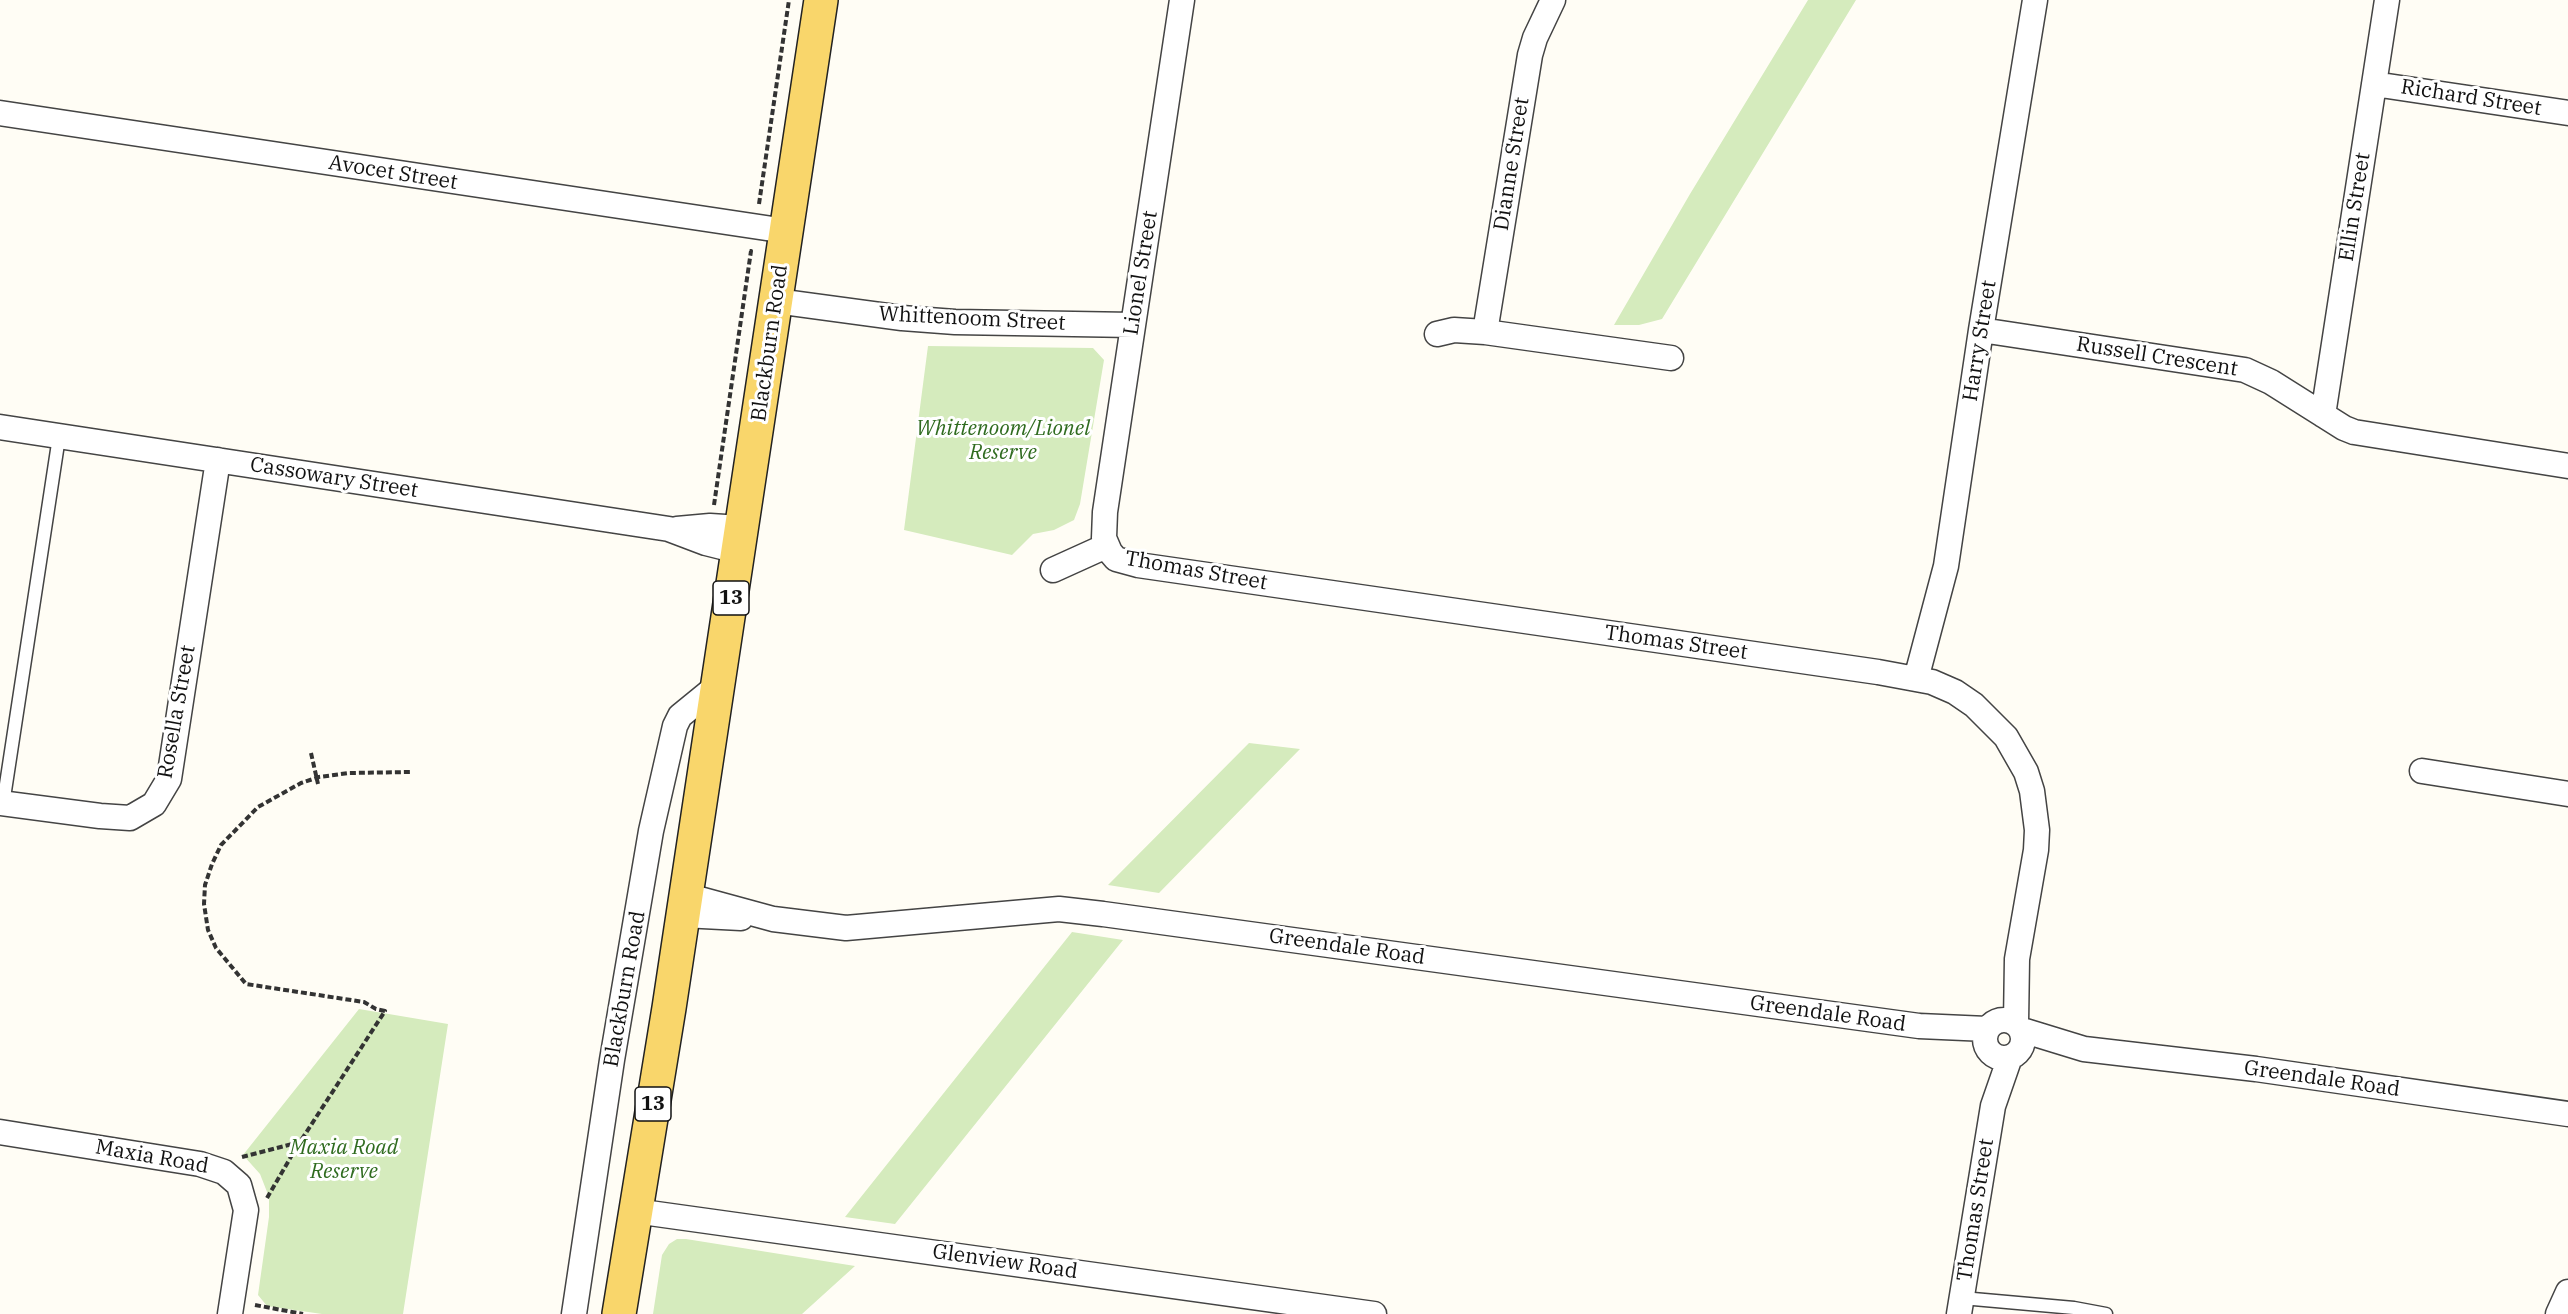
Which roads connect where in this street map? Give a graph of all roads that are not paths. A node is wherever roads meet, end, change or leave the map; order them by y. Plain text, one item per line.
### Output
1 (821, 0) edge
2 (1182, 0) edge
3 (1553, 0) edge
4 (2034, 0) edge
5 (2387, 0) edge
6 (2374, 84) junction
7 (0, 113) edge
8 (2568, 113) edge
9 (786, 231) junction
10 (776, 301) junction
11 (1133, 325) junction
12 (1981, 330) junction
13 (1485, 332) junction
14 (1437, 334) dead end
15 (1671, 358) dead end
16 (2323, 415) junction
17 (0, 427) edge
18 (59, 436) junction
19 (218, 460) junction
20 (2568, 466) edge
21 (669, 529) junction
22 (730, 535) junction
23 (1106, 546) junction
24 (1053, 570) dead end
25 (1916, 679) junction
26 (718, 685) junction
27 (2422, 771) dead end
28 (2568, 794) edge
29 (2, 803) edge
30 (684, 905) junction
31 (2003, 1039) junction
32 (2565, 1116) edge
33 (0, 1132) edge
34 (635, 1211) junction
35 (2568, 1292) edge
36 (1960, 1306) edge
37 (230, 1314) edge
38 (574, 1314) edge
39 (619, 1314) edge
40 (1374, 1314) edge
41 (2106, 1314) edge
42 (2558, 1314) edge

1 - 9 main road, Blackburn Road / 13
2 - 11 street, Lionel Street
3 - 13 street, Dianne Street
4 - 12 street, Harry Street
5 - 6 street, Ellin Street
6 - 8 street, Richard Street
6 - 16 street, Ellin Street
7 - 9 street, Avocet Street
9 - 10 main road, Blackburn Road / 13
10 - 11 street, Whittenoom Street
10 - 22 main road, Blackburn Road / 13
11 - 23 street, Lionel Street
12 - 16 street, Russell Crescent
12 - 25 street, Harry Street
13 - 14 street
13 - 15 street
16 - 20 street, Russell Crescent
17 - 18 street, Cassowary Street
18 - 19 street, Cassowary Street
18 - 29 lane
19 - 21 street, Cassowary Street
19 - 29 street, Rosella Street
21 - 22 street, Cassowary Street
21 - 22 street, Cassowary Street
22 - 26 main road, Blackburn Road / 13
23 - 24 street
23 - 25 street, Thomas Street
25 - 31 street, Thomas Street
26 - 30 main road, Blackburn Road / 13
26 - 38 street, Blackburn Road
27 - 28 street
30 - 31 street, Greendale Road
30 - 34 main road, Blackburn Road / 13
31 - 32 street, Greendale Road
31 - 36 street, Thomas Street
33 - 37 street, Maxia Road
34 - 39 main road, Blackburn Road / 13
34 - 40 street, Glenview Road
35 - 42 street
36 - 41 lane

